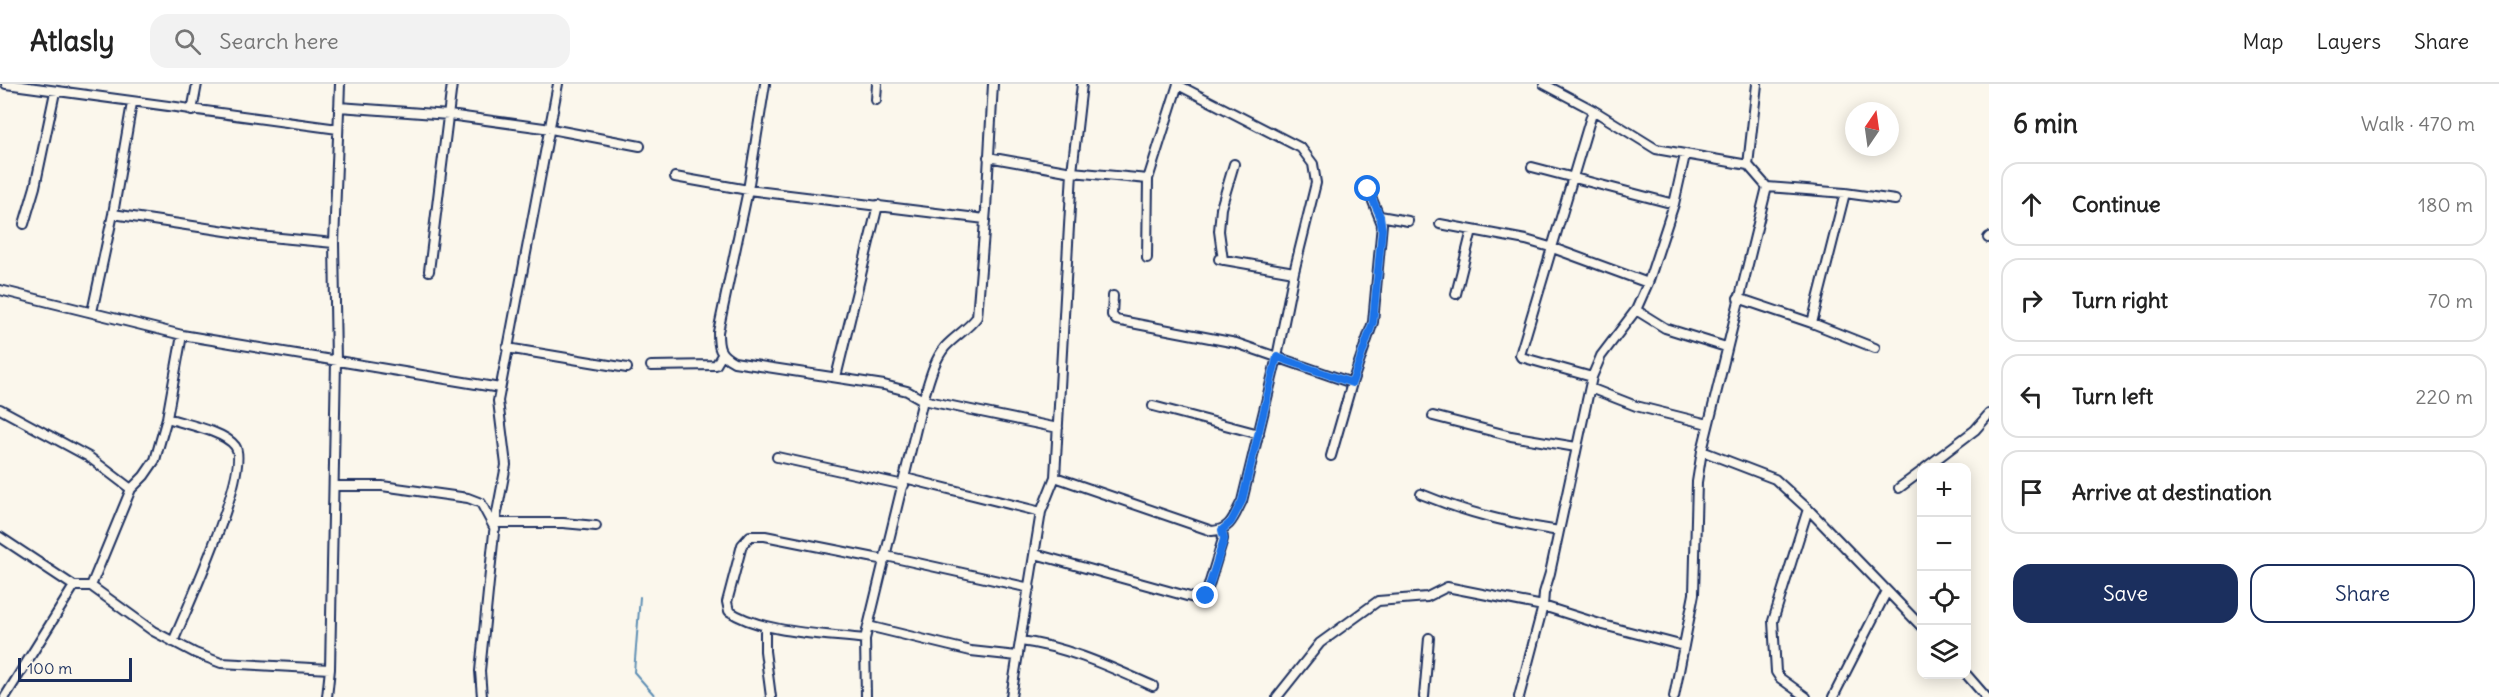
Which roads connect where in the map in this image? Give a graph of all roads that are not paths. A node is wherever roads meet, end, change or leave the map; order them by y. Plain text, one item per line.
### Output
1 (6, 84) edge
2 (196, 84) edge
3 (340, 84) edge
4 (452, 84) edge
5 (558, 84) edge
6 (765, 84) edge
7 (877, 84) edge
8 (993, 84) edge
9 (1083, 84) edge
10 (1544, 84) edge
11 (1757, 84) edge
12 (1178, 85) edge
13 (55, 92) junction
14 (876, 100) dead end
15 (132, 103) junction
16 (339, 107) junction
17 (1593, 110) junction
18 (192, 111) junction
19 (448, 115) junction
20 (338, 129) junction
21 (551, 129) junction
22 (640, 146) dead end
23 (1685, 156) junction
24 (988, 158) junction
25 (1234, 164) dead end
26 (1748, 165) junction
27 (1532, 167) dead end
28 (1072, 172) junction
29 (675, 177) dead end
30 (1575, 177) junction
31 (1148, 179) junction
32 (1767, 187) junction
33 (1368, 189) dead end
34 (748, 190) junction
35 (1845, 192) junction
36 (1895, 200) dead end
37 (1674, 204) junction
38 (878, 205) junction
39 (113, 214) junction
40 (1380, 216) junction
41 (986, 219) junction
42 (1408, 221) dead end
43 (24, 224) dead end
44 (1440, 224) dead end
45 (1472, 230) junction
46 (334, 243) junction
47 (1550, 247) junction
48 (1147, 258) dead end
49 (429, 272) dead end
50 (1293, 272) junction
51 (1648, 283) junction
52 (0, 290) edge
53 (1456, 294) dead end
54 (1113, 296) dead end
55 (1738, 298) junction
56 (1636, 310) junction
57 (92, 312) junction
58 (1812, 323) junction
59 (182, 335) junction
60 (1726, 347) junction
61 (507, 348) junction
62 (1875, 348) dead end
63 (722, 356) junction
64 (1277, 357) junction
65 (336, 361) junction
66 (651, 366) dead end
67 (627, 369) dead end
68 (836, 377) junction
69 (1592, 377) junction
70 (1352, 383) junction
71 (500, 388) junction
72 (1590, 388) junction
73 (923, 400) junction
74 (1153, 406) dead end
75 (0, 409) edge
76 (1989, 414) edge
77 (1433, 416) dead end
78 (167, 418) junction
79 (1708, 424) junction
80 (1058, 428) junction
81 (1259, 434) junction
82 (1576, 447) junction
83 (1702, 451) junction
84 (1331, 456) dead end
85 (777, 457) dead end
86 (1932, 463) edge
87 (1917, 475) edge
88 (1055, 477) junction
89 (904, 482) junction
90 (334, 486) junction
91 (1899, 488) dead end
92 (131, 489) junction
93 (1421, 494) dead end
94 (1808, 509) junction
95 (1041, 512) junction
96 (495, 526) junction
97 (596, 526) dead end
98 (1222, 530) junction
99 (1559, 531) junction
100 (0, 537) edge
101 (1035, 554) junction
102 (885, 558) junction
103 (74, 586) junction
104 (91, 586) junction
105 (1030, 588) junction
106 (1887, 591) junction
107 (1543, 606) junction
108 (1920, 625) edge
109 (765, 626) junction
110 (868, 626) junction
111 (1430, 638) dead end
112 (865, 639) junction
113 (1022, 641) junction
114 (173, 642) junction
115 (1684, 646) junction
116 (1017, 656) junction
117 (330, 669) junction
118 (1969, 679) edge
119 (1153, 686) dead end
120 (5, 697) edge
121 (327, 697) edge
122 (482, 697) edge
123 (771, 697) edge
124 (866, 697) edge
125 (1011, 697) edge
126 (1277, 697) edge
127 (1424, 697) edge
128 (1520, 697) edge
129 (1674, 697) edge
130 (1806, 697) edge
131 (1833, 697) edge
132 (1986, 697) edge

1 - 13 street
2 - 18 street
3 - 16 street
4 - 19 street
5 - 21 street
6 - 34 street
7 - 14 street
8 - 24 street
9 - 28 street
10 - 17 street
11 - 26 street
12 - 31 street
12 - 50 street
13 - 15 street
13 - 43 street
15 - 18 street
15 - 39 street
16 - 19 street
16 - 20 street
17 - 23 street
17 - 30 street
18 - 20 street
19 - 21 street
19 - 49 street
20 - 46 street
21 - 22 street
21 - 61 street
23 - 26 street
23 - 37 street
24 - 28 street
24 - 41 street
25 - 50 street
26 - 32 street
27 - 30 street
28 - 31 street
28 - 80 street
29 - 34 street
30 - 37 street
30 - 47 street
31 - 48 street
32 - 35 street
32 - 55 street
33 - 40 street
34 - 38 street
34 - 63 street
35 - 36 street
35 - 58 street
37 - 51 street
38 - 41 street
38 - 68 street
39 - 46 street
39 - 57 street
40 - 42 street
40 - 70 street
41 - 73 street
44 - 45 street
45 - 47 street
45 - 53 street
46 - 65 street
47 - 51 street
47 - 69 street
50 - 64 street
51 - 56 street
52 - 57 street
54 - 64 street
55 - 58 street
55 - 60 street
56 - 60 street
56 - 69 street
57 - 59 street
58 - 62 street
59 - 65 street
59 - 78 street
60 - 79 street
61 - 67 street
61 - 71 street
63 - 66 street
63 - 68 street
64 - 70 street
64 - 81 street
65 - 71 street
65 - 90 street
68 - 73 street
69 - 72 street
70 - 84 street
71 - 96 street
72 - 79 street
72 - 82 street
73 - 80 street
73 - 89 street
74 - 81 street
75 - 92 street
76 - 86 street
77 - 82 street
78 - 92 street
78 - 114 street
79 - 83 street
80 - 88 street
81 - 98 street
82 - 99 street
83 - 94 street
83 - 115 street
85 - 89 street
87 - 91 street
88 - 95 street
88 - 98 street
89 - 95 street
89 - 102 street
90 - 96 street
90 - 117 street
92 - 104 street
93 - 99 street
94 - 106 street
94 - 130 street
95 - 101 street
96 - 97 street
96 - 122 street
98 - 101 street
99 - 107 street
100 - 103 street
101 - 105 street
102 - 105 street
102 - 109 street
102 - 110 street
103 - 104 street
103 - 120 street
104 - 114 street
105 - 113 street
106 - 108 street
106 - 131 street
107 - 115 street
107 - 126 street
107 - 128 street
109 - 112 street
109 - 123 street
110 - 112 street
110 - 116 street
111 - 127 street
112 - 124 street
113 - 116 street
113 - 119 street
114 - 117 street
115 - 129 street
116 - 125 street
117 - 121 street
118 - 132 street

